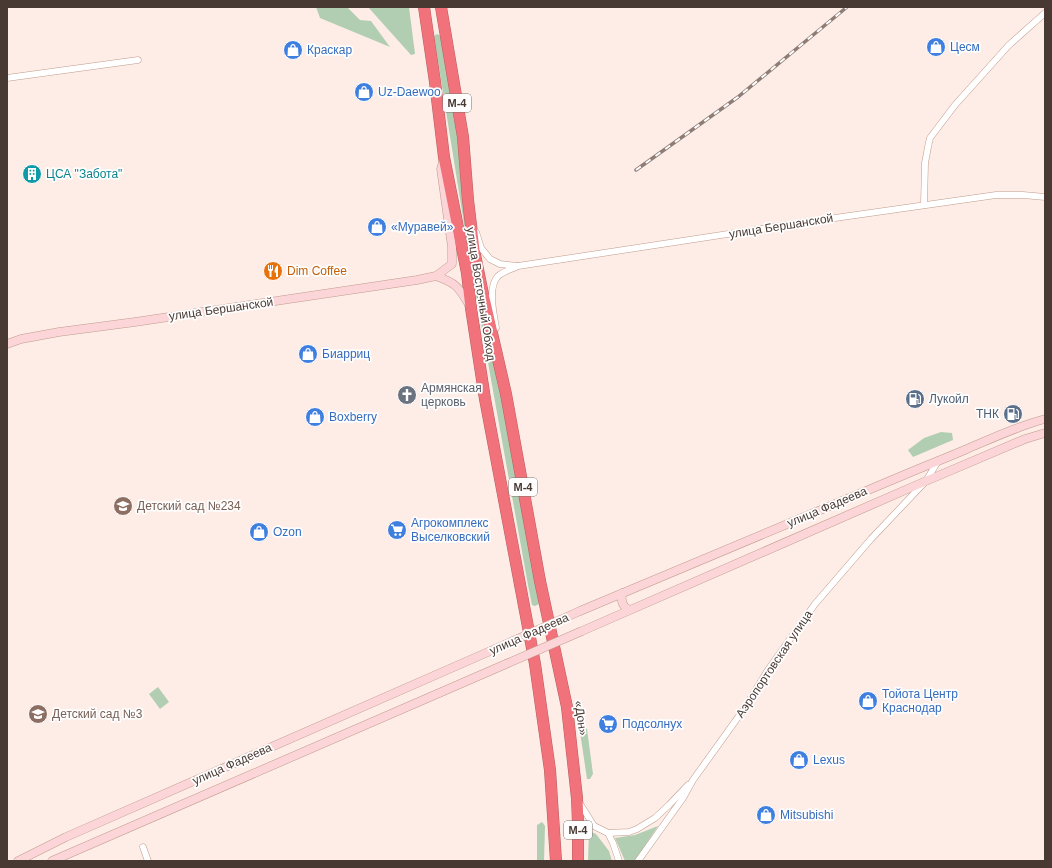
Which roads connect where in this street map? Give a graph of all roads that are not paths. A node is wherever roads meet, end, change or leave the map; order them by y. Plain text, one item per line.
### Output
1 (424, 7) edge
2 (440, 7) edge
3 (1045, 13) edge
4 (138, 60) dead end
5 (7, 78) edge
6 (444, 157) junction
7 (1045, 197) edge
8 (468, 200) junction
9 (924, 205) junction
10 (518, 266) junction
11 (436, 276) junction
12 (471, 308) junction
13 (7, 344) edge
14 (498, 359) junction
15 (1045, 420) edge
16 (1045, 433) edge
17 (966, 450) junction
18 (954, 455) junction
19 (938, 461) junction
20 (972, 462) junction
21 (959, 468) junction
22 (926, 481) junction
23 (898, 493) junction
24 (906, 502) junction
25 (540, 581) joint
26 (622, 594) junction
27 (629, 610) junction
28 (693, 780) junction
29 (577, 798) junction
30 (608, 833) junction
31 (66, 837) junction
32 (143, 847) dead end
33 (74, 851) junction
34 (18, 861) edge
35 (52, 861) edge
36 (148, 861) edge
37 (556, 861) edge
38 (578, 861) edge
39 (619, 861) edge
40 (638, 861) edge

1 - 6 highway, улица Восточный Обход / М-4
2 - 8 highway, улица Восточный Обход / М-4
3 - 9 street
4 - 5 street
6 - 11 main road, улица Бершанской
6 - 12 highway, улица Восточный Обход / М-4
7 - 9 street, улица Бершанской
8 - 10 street, улица Бершанской
8 - 14 highway, улица Восточный Обход / М-4
9 - 10 street, улица Бершанской
10 - 14 street, улица Бершанской
11 - 12 main road
11 - 13 main road, улица Бершанской
12 - 37 highway, улица Восточный Обход / М-4
14 - 25 highway, улица Восточный Обход / М-4
15 - 17 main road, улица Фадеева
16 - 20 main road, улица Фадеева
17 - 18 main road, улица Фадеева
17 - 20 main road
18 - 19 main road, улица Фадеева
18 - 21 main road
19 - 22 street, Аэропортовская улица
19 - 26 main road, улица Фадеева
20 - 21 main road, улица Фадеева
21 - 22 main road, улица Фадеева
22 - 23 main road, улица Фадеева
22 - 24 street, Аэропортовская улица
23 - 24 street
23 - 27 main road, улица Фадеева
24 - 28 street, Аэропортовская улица
25 - 29 highway, «Дон» / М-4
26 - 27 main road
26 - 31 main road, улица Фадеева, bridge
27 - 33 main road, улица Фадеева, bridge
28 - 30 street
28 - 40 street, Аэропортовская улица
29 - 30 street
29 - 38 highway, «Дон» / М-4
30 - 39 street
31 - 33 main road
31 - 34 main road, улица Фадеева
32 - 36 street
33 - 35 main road, улица Фадеева

